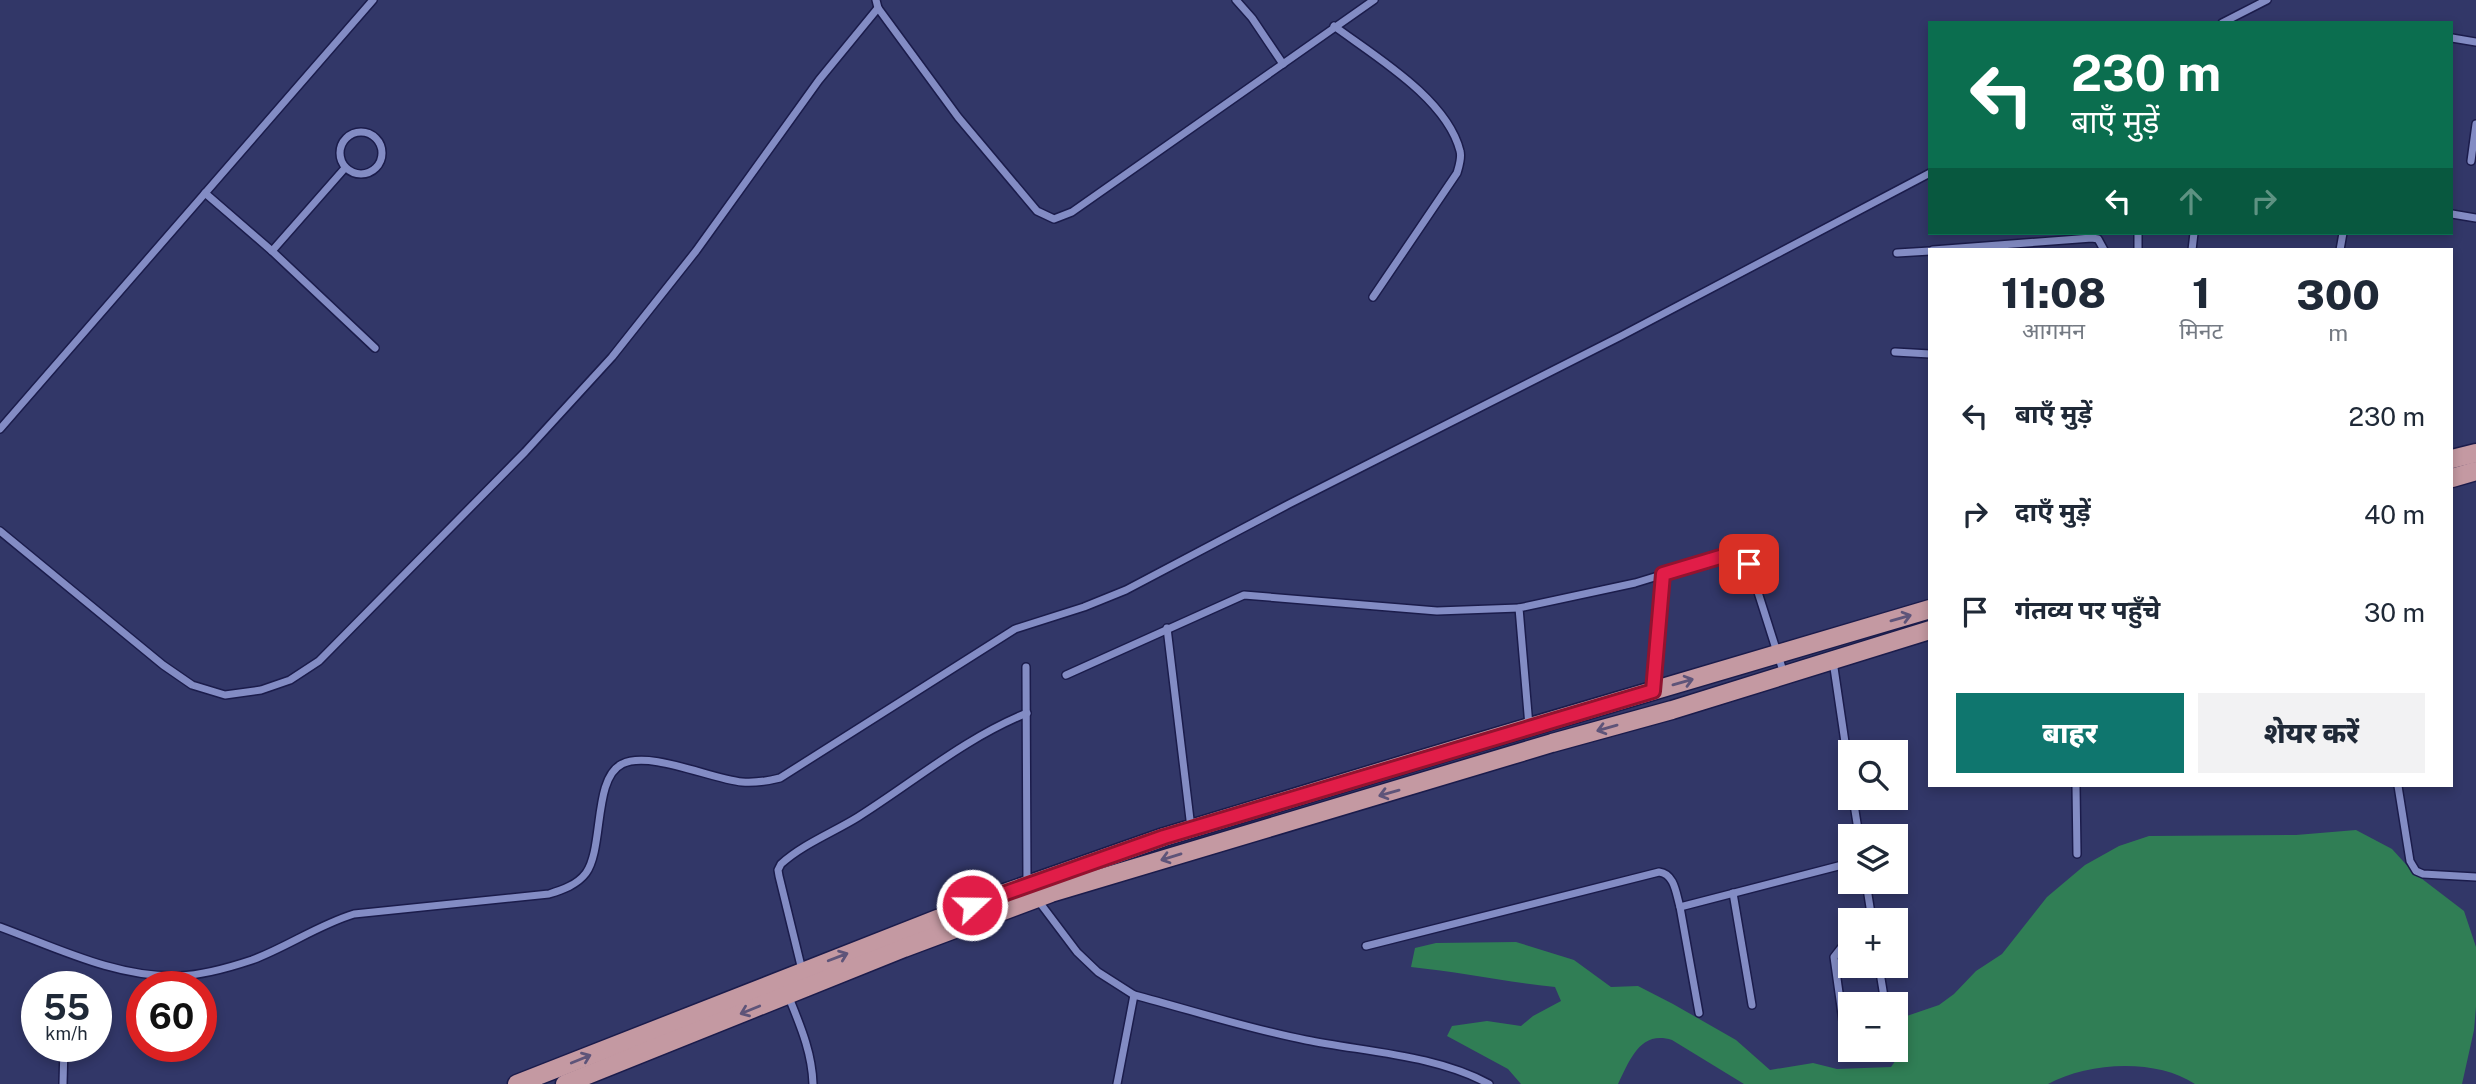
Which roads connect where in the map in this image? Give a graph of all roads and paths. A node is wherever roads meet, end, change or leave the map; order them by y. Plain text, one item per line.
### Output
1 (373, 0) edge
2 (1236, 0) edge
3 (1374, 0) edge
4 (2267, 0) edge
5 (877, 4) edge
6 (2226, 21) edge
7 (1334, 26) junction
8 (2453, 38) edge
9 (2476, 42) edge
10 (1283, 64) junction
11 (2476, 124) edge
12 (2471, 161) dead end
13 (345, 168) junction
14 (1928, 174) edge
15 (205, 193) junction
16 (2453, 214) edge
17 (2476, 218) edge
18 (2058, 236) edge
19 (1950, 248) edge
20 (2103, 248) edge
21 (1928, 250) edge
22 (272, 251) junction
23 (1897, 253) dead end
24 (1373, 297) dead end
25 (375, 348) dead end
26 (1895, 352) dead end
27 (1928, 354) edge
28 (0, 429) edge
29 (2476, 453) edge
30 (2453, 459) edge
31 (2476, 471) edge
32 (2453, 478) edge
33 (0, 531) edge
34 (1663, 574) junction
35 (1519, 608) junction
36 (1928, 610) edge
37 (1167, 628) junction
38 (1928, 631) edge
39 (1778, 654) junction
40 (1832, 660) junction
41 (1026, 667) dead end
42 (1066, 675) dead end
43 (1784, 675) junction
44 (1653, 691) junction
45 (1027, 713) junction
46 (1529, 727) junction
47 (1844, 740) edge
48 (2076, 787) edge
49 (2398, 787) edge
50 (1191, 829) junction
51 (2077, 854) dead end
52 (1838, 866) edge
53 (2476, 877) edge
54 (1032, 892) junction
55 (1732, 893) junction
56 (1679, 907) junction
57 (0, 927) edge
58 (1366, 946) dead end
59 (1838, 951) edge
60 (802, 971) junction
61 (1839, 992) edge
62 (788, 995) junction
63 (1134, 995) junction
64 (1752, 1005) dead end
65 (1699, 1013) dead end
66 (64, 1062) edge
67 (63, 1084) edge
68 (517, 1084) edge
69 (565, 1084) edge
70 (813, 1084) edge
71 (1117, 1084) edge
72 (1489, 1084) edge

1 - 15 street
2 - 10 street
3 - 7 street
4 - 6 street
5 - 10 street
5 - 33 street
7 - 10 street
7 - 24 street
8 - 9 street
11 - 12 street
13 - 13 street
13 - 22 street
14 - 57 street
15 - 22 street
15 - 28 street
16 - 17 street
18 - 19 street
18 - 20 street
21 - 23 street
22 - 25 street
26 - 27 street
29 - 30 main road
31 - 32 main road
34 - 35 street
34 - 39 street
34 - 44 street
35 - 37 street
35 - 46 street
39 -> 36 main road
37 - 42 street
37 - 50 street
38 - 40 main road
39 - 43 street
44 -> 39 main road
40 - 43 main road
40 - 47 street
41 - 45 street
43 -> 54 main road
44 - 46 main road
45 - 54 street
45 - 60 street
46 - 50 main road
48 - 51 street
49 - 53 street
50 - 54 main road
52 - 55 street
60 -> 54 main road
54 - 62 main road
54 - 63 street
55 - 56 street
55 - 64 street
56 - 58 street
56 - 65 street
59 - 61 street
68 -> 60 main road
62 -> 69 main road
62 - 70 street
63 - 71 street
63 - 72 street
66 - 67 street

